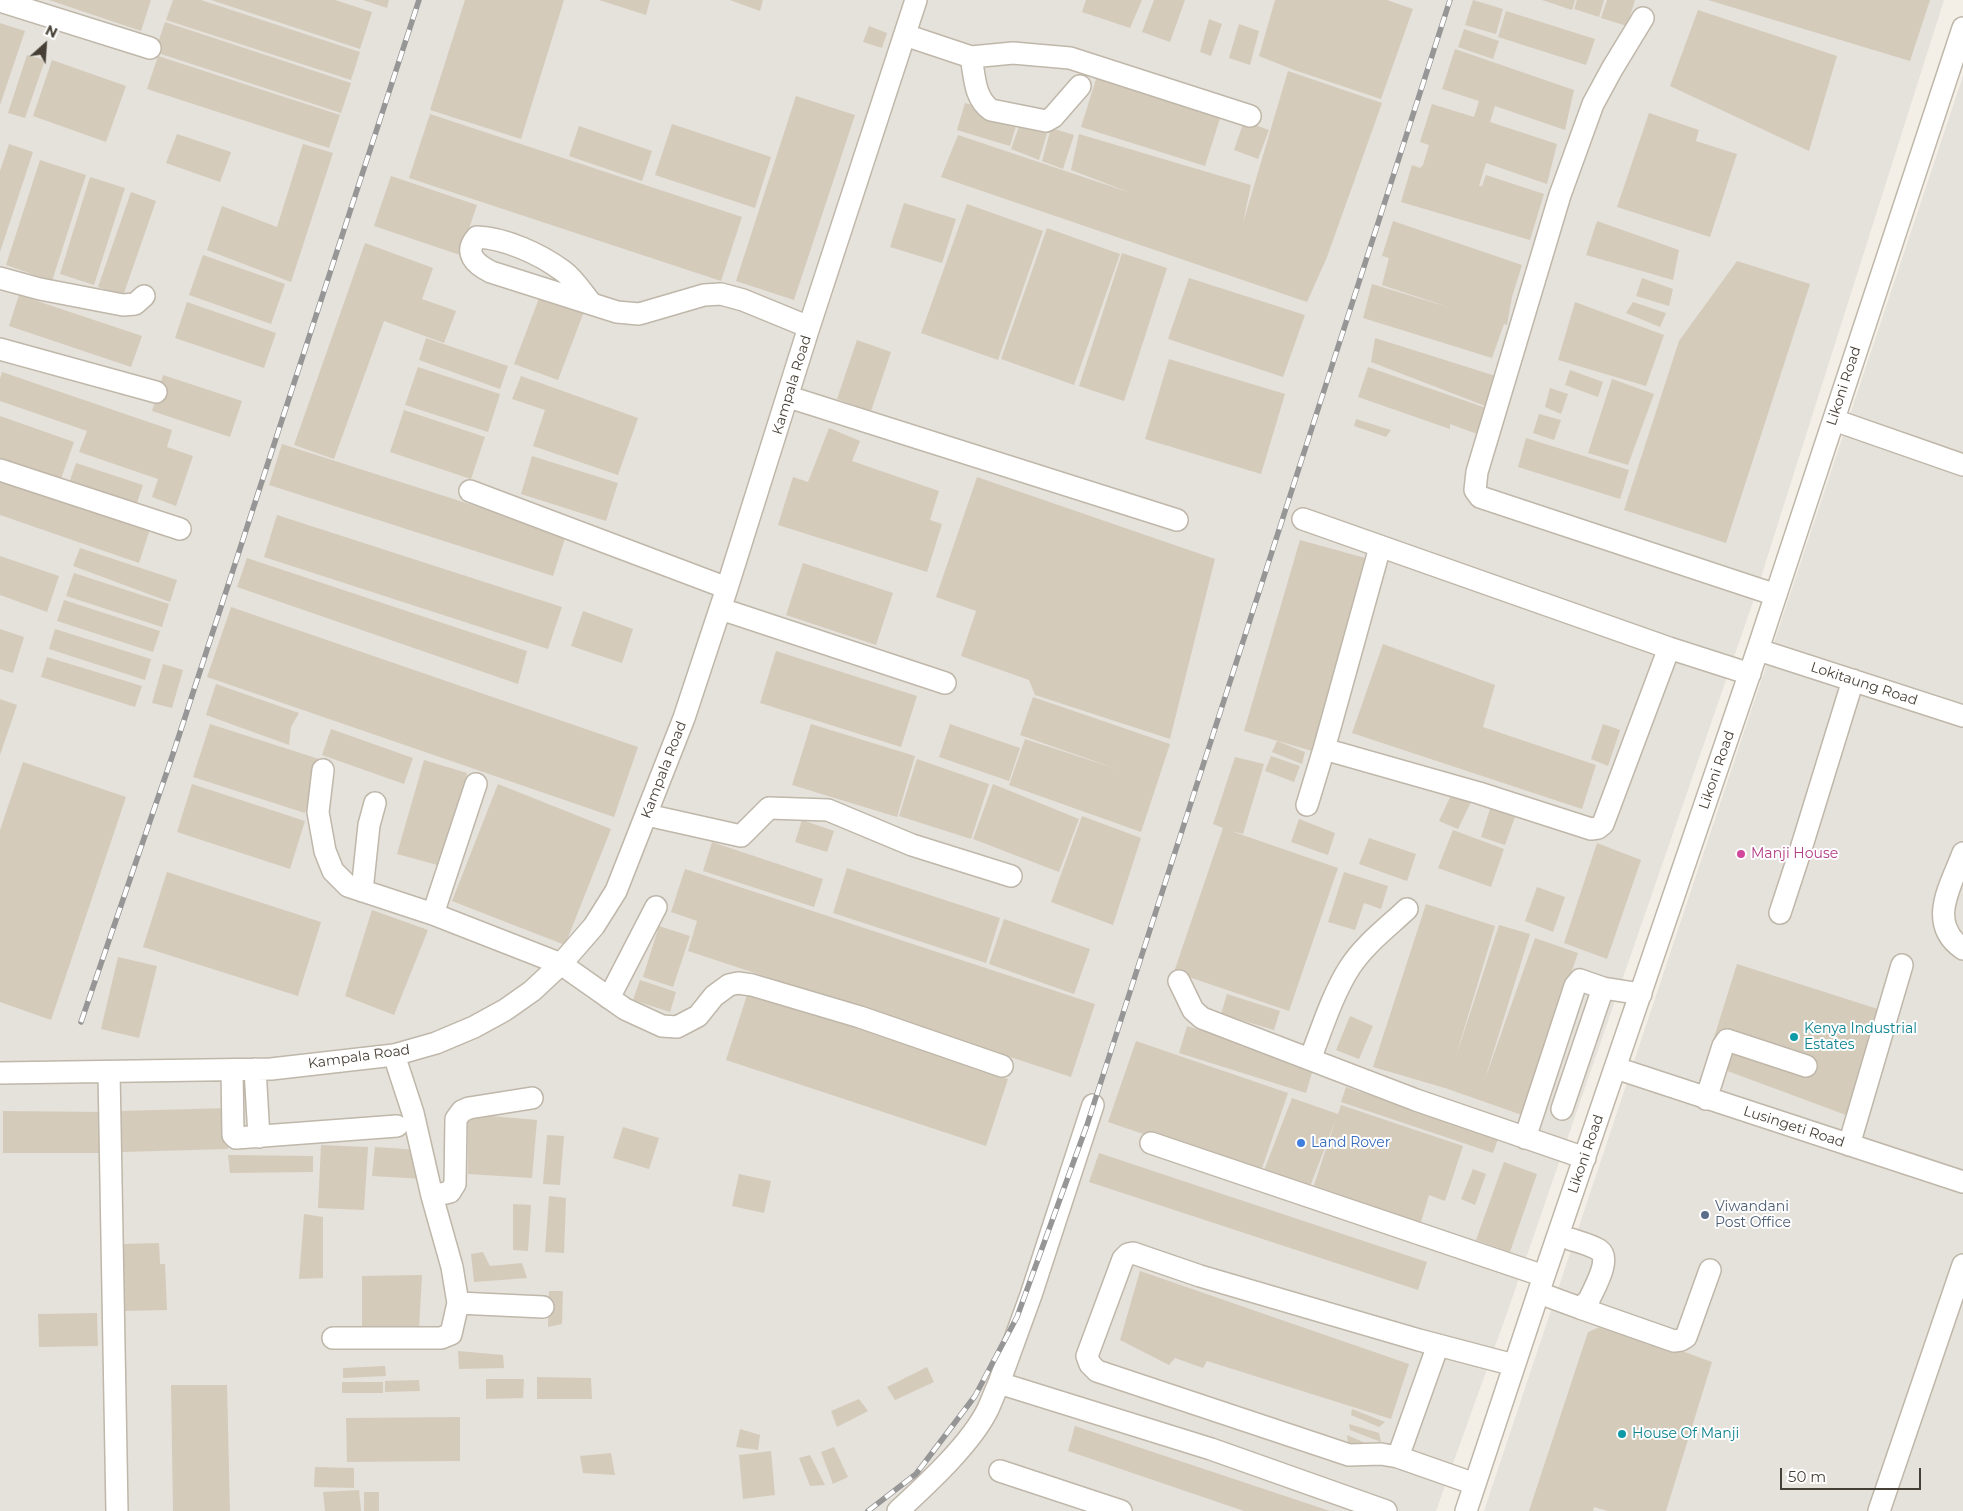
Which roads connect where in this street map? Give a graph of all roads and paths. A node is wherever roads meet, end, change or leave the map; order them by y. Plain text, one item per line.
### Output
1 (916, 0) edge
2 (0, 1) edge
3 (1643, 18) dead end
4 (1963, 28) edge
5 (905, 35) junction
6 (150, 48) dead end
7 (971, 57) junction
8 (1963, 57) edge
9 (1080, 86) dead end
10 (1250, 116) dead end
11 (0, 278) edge
12 (144, 296) dead end
13 (591, 303) junction
14 (809, 327) junction
15 (0, 349) edge
16 (156, 392) dead end
17 (789, 397) junction
18 (1838, 421) junction
19 (1963, 465) edge
20 (0, 470) edge
21 (470, 491) dead end
22 (1303, 519) dead end
23 (1177, 520) dead end
24 (180, 530) dead end
25 (1380, 547) junction
26 (728, 588) junction
27 (1776, 595) junction
28 (720, 609) junction
29 (1669, 648) junction
30 (1765, 652) junction
31 (1750, 674) junction
32 (1853, 680) junction
33 (945, 683) dead end
34 (1963, 716) edge
35 (1324, 748) junction
36 (323, 770) dead end
37 (476, 784) dead end
38 (375, 803) dead end
39 (1307, 805) dead end
40 (647, 815) junction
41 (1963, 853) edge
42 (1011, 876) dead end
43 (362, 891) junction
44 (656, 907) dead end
45 (1407, 909) dead end
46 (1780, 913) dead end
47 (433, 914) junction
48 (1963, 949) edge
49 (561, 964) junction
50 (1902, 965) dead end
51 (1179, 981) dead end
52 (1603, 988) junction
53 (1641, 994) junction
54 (609, 998) junction
55 (394, 1054) junction
56 (1310, 1060) junction
57 (1002, 1066) dead end
58 (1806, 1066) dead end
59 (255, 1069) junction
60 (232, 1070) junction
61 (1625, 1071) junction
62 (109, 1072) junction
63 (0, 1074) edge
64 (532, 1098) dead end
65 (1706, 1099) junction
66 (1093, 1104) dead end
67 (1562, 1109) dead end
68 (397, 1126) dead end
69 (259, 1137) junction
70 (1525, 1138) junction
71 (1151, 1143) dead end
72 (1850, 1145) junction
73 (1585, 1158) junction
74 (1963, 1182) edge
75 (432, 1196) junction
76 (1570, 1239) junction
77 (1963, 1265) edge
78 (1710, 1270) dead end
79 (1544, 1276) junction
80 (1550, 1297) junction
81 (458, 1303) junction
82 (543, 1307) dead end
83 (1580, 1308) junction
84 (333, 1338) dead end
85 (1438, 1345) junction
86 (1514, 1365) junction
87 (999, 1383) junction
88 (1398, 1457) junction
89 (1000, 1471) dead end
90 (1475, 1484) junction
91 (117, 1511) edge
92 (898, 1511) edge
93 (1121, 1511) edge
94 (1386, 1511) edge
95 (1466, 1511) edge
96 (1480, 1511) edge
97 (1879, 1511) edge

1 - 5 street, Kampala Road
2 - 6 street
3 - 27 street
4 - 18 street, Likoni Road
5 - 7 street
5 - 14 street, Kampala Road
7 - 9 street
7 - 10 street
8 - 18 street, Likoni Road
11 - 12 street
13 - 13 street
13 - 14 street
14 - 17 street, Kampala Road
15 - 16 street
17 - 23 street
17 - 26 street, Kampala Road
18 - 19 street
18 - 27 street, Likoni Road
18 - 30 street, Likoni Road
20 - 24 street
21 - 26 street
22 - 25 street
25 - 29 street
25 - 35 street
26 - 28 street, Kampala Road
27 - 31 street, Likoni Road
28 - 33 street
28 - 40 street, Kampala Road
29 - 31 street
29 - 35 street
30 - 32 street, Lokitaung Road
30 - 61 street, Likoni Road
31 - 53 street, Likoni Road
32 - 34 street, Lokitaung Road
32 - 46 street
35 - 39 street
36 - 43 street
37 - 47 street
38 - 43 street
40 - 42 street
40 - 49 street, Kampala Road
41 - 48 street
43 - 47 street
44 - 54 street
45 - 56 street
47 - 49 street
49 - 54 street
49 - 55 street, Kampala Road
50 - 72 street
51 - 56 street
52 - 53 street
52 - 67 street
52 - 70 street
53 - 73 street, Likoni Road
54 - 57 street
55 - 59 street, Kampala Road
55 - 75 street
56 - 70 street
58 - 65 street
59 - 60 street, Kampala Road
59 - 69 street
60 - 62 street, Kampala Road
60 - 69 street
61 - 65 street, Lusingeti Road
61 - 76 street, Likoni Road
62 - 63 street, Kampala Road
62 - 91 street
64 - 75 street
65 - 72 street, Lusingeti Road
66 - 87 street
68 - 69 street
70 - 73 street
71 - 79 street
72 - 74 street, Lusingeti Road
73 - 79 street, Likoni Road
75 - 81 street
76 - 80 street, Likoni Road
76 - 83 street
77 - 97 street
78 - 83 street
79 - 86 street, Likoni Road
80 - 83 street
80 - 96 street, Likoni Road
81 - 82 street
81 - 84 street
85 - 86 street
85 - 88 street
85 - 88 street
86 - 90 street, Likoni Road
87 - 92 street
87 - 94 street
88 - 90 street
89 - 93 street
90 - 95 street, Likoni Road

